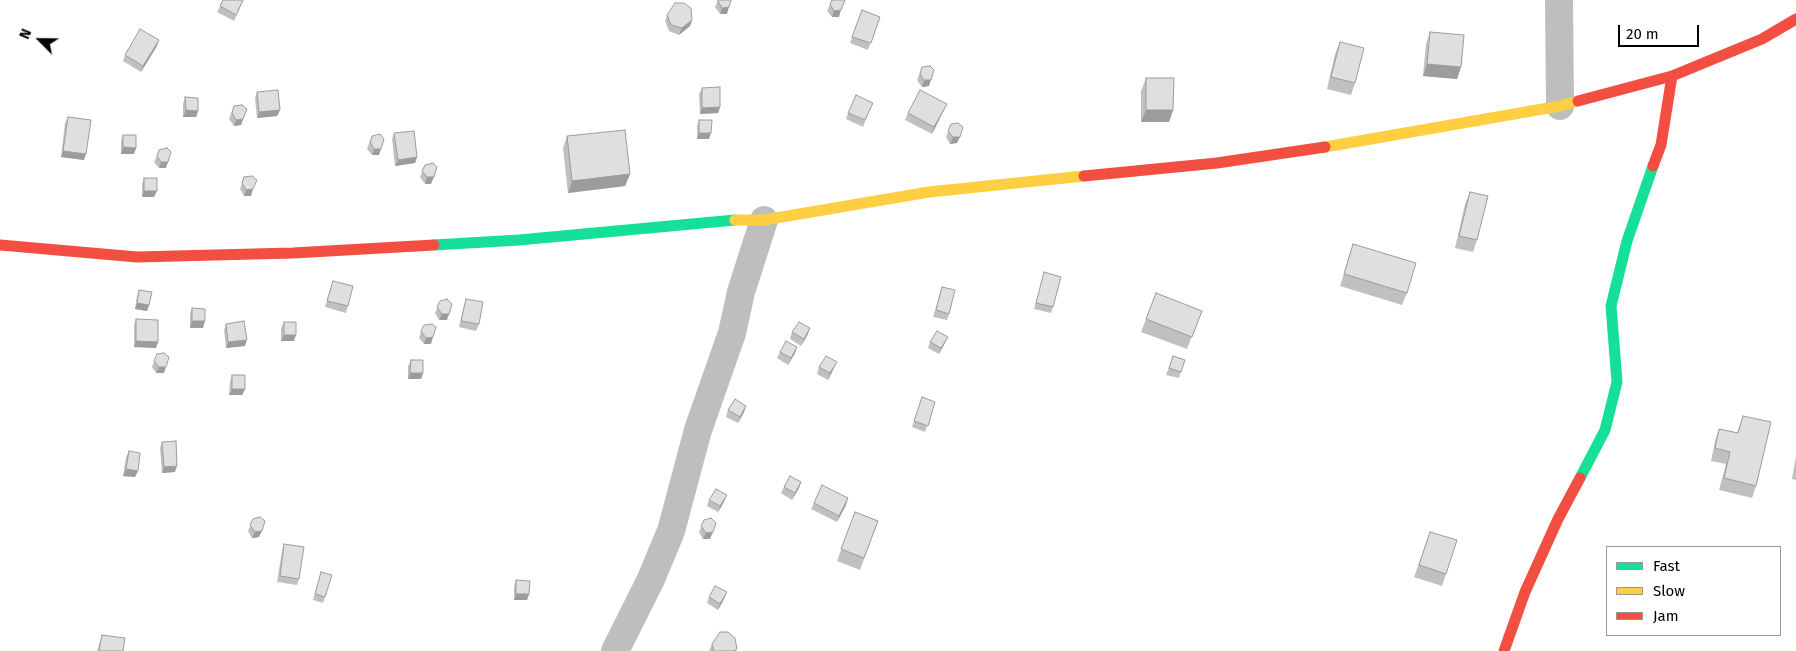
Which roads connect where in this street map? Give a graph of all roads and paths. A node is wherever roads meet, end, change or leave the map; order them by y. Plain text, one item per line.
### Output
1 (1559, 0) edge
2 (1796, 19) edge
3 (1672, 76) junction
4 (1560, 106) junction
5 (764, 220) junction
6 (0, 245) edge
7 (615, 651) edge
8 (1504, 651) edge

1 - 4 street
2 - 3 street
3 - 4 street
3 - 8 street
4 - 5 street
5 - 6 street
5 - 7 street

